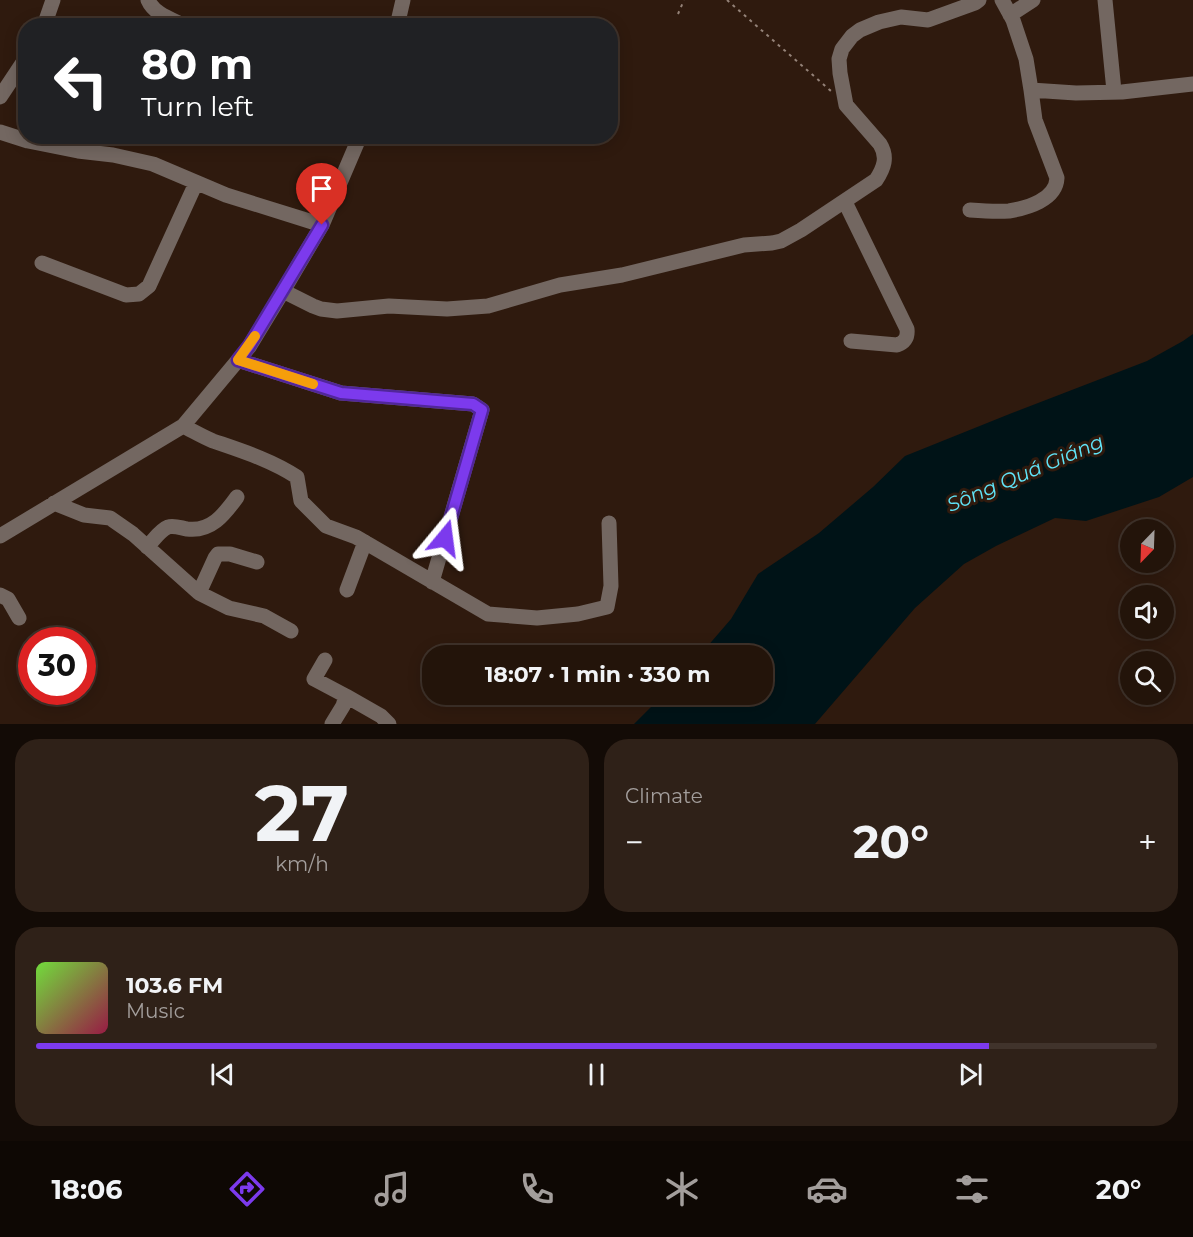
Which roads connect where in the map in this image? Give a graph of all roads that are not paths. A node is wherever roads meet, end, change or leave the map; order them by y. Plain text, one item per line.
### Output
1 (53, 0) edge
2 (148, 0) edge
3 (403, 0) edge
4 (1002, 0) edge
5 (1033, 0) edge
6 (1106, 0) edge
7 (976, 1) edge
8 (1010, 15) junction
9 (47, 18) edge
10 (169, 18) edge
11 (399, 18) edge
12 (18, 70) edge
13 (1193, 84) edge
14 (1031, 90) junction
15 (1114, 91) junction
16 (0, 97) edge
17 (0, 132) edge
18 (18, 138) edge
19 (43, 144) edge
20 (357, 144) edge
21 (196, 183) junction
22 (845, 202) junction
23 (970, 210) dead end
24 (322, 225) junction
25 (42, 263) dead end
26 (283, 291) junction
27 (851, 341) dead end
28 (238, 360) junction
29 (183, 426) junction
30 (237, 497) dead end
31 (54, 503) junction
32 (609, 523) dead end
33 (0, 536) edge
34 (365, 542) junction
35 (147, 547) junction
36 (257, 562) dead end
37 (432, 582) junction
38 (347, 590) dead end
39 (199, 593) junction
40 (0, 595) edge
41 (19, 618) dead end
42 (291, 631) dead end
43 (325, 660) dead end
44 (346, 696) junction
45 (332, 724) edge
46 (389, 724) edge

1 - 9 street
2 - 10 street
3 - 11 street
4 - 8 street
5 - 8 street
6 - 15 street
7 - 22 street
8 - 14 street
12 - 16 street
13 - 15 street
14 - 15 street
14 - 23 street
17 - 18 street
19 - 21 street
20 - 24 street
21 - 24 street
21 - 25 street
22 - 26 street
22 - 27 street
24 - 26 street
26 - 28 street
28 - 29 street
28 - 37 street
29 - 31 street
29 - 34 street
30 - 35 street
31 - 33 street
31 - 35 street
32 - 37 street
34 - 37 street
34 - 38 street
35 - 39 street
36 - 39 street
39 - 42 street
40 - 41 street
43 - 44 street
44 - 45 street
44 - 46 street

